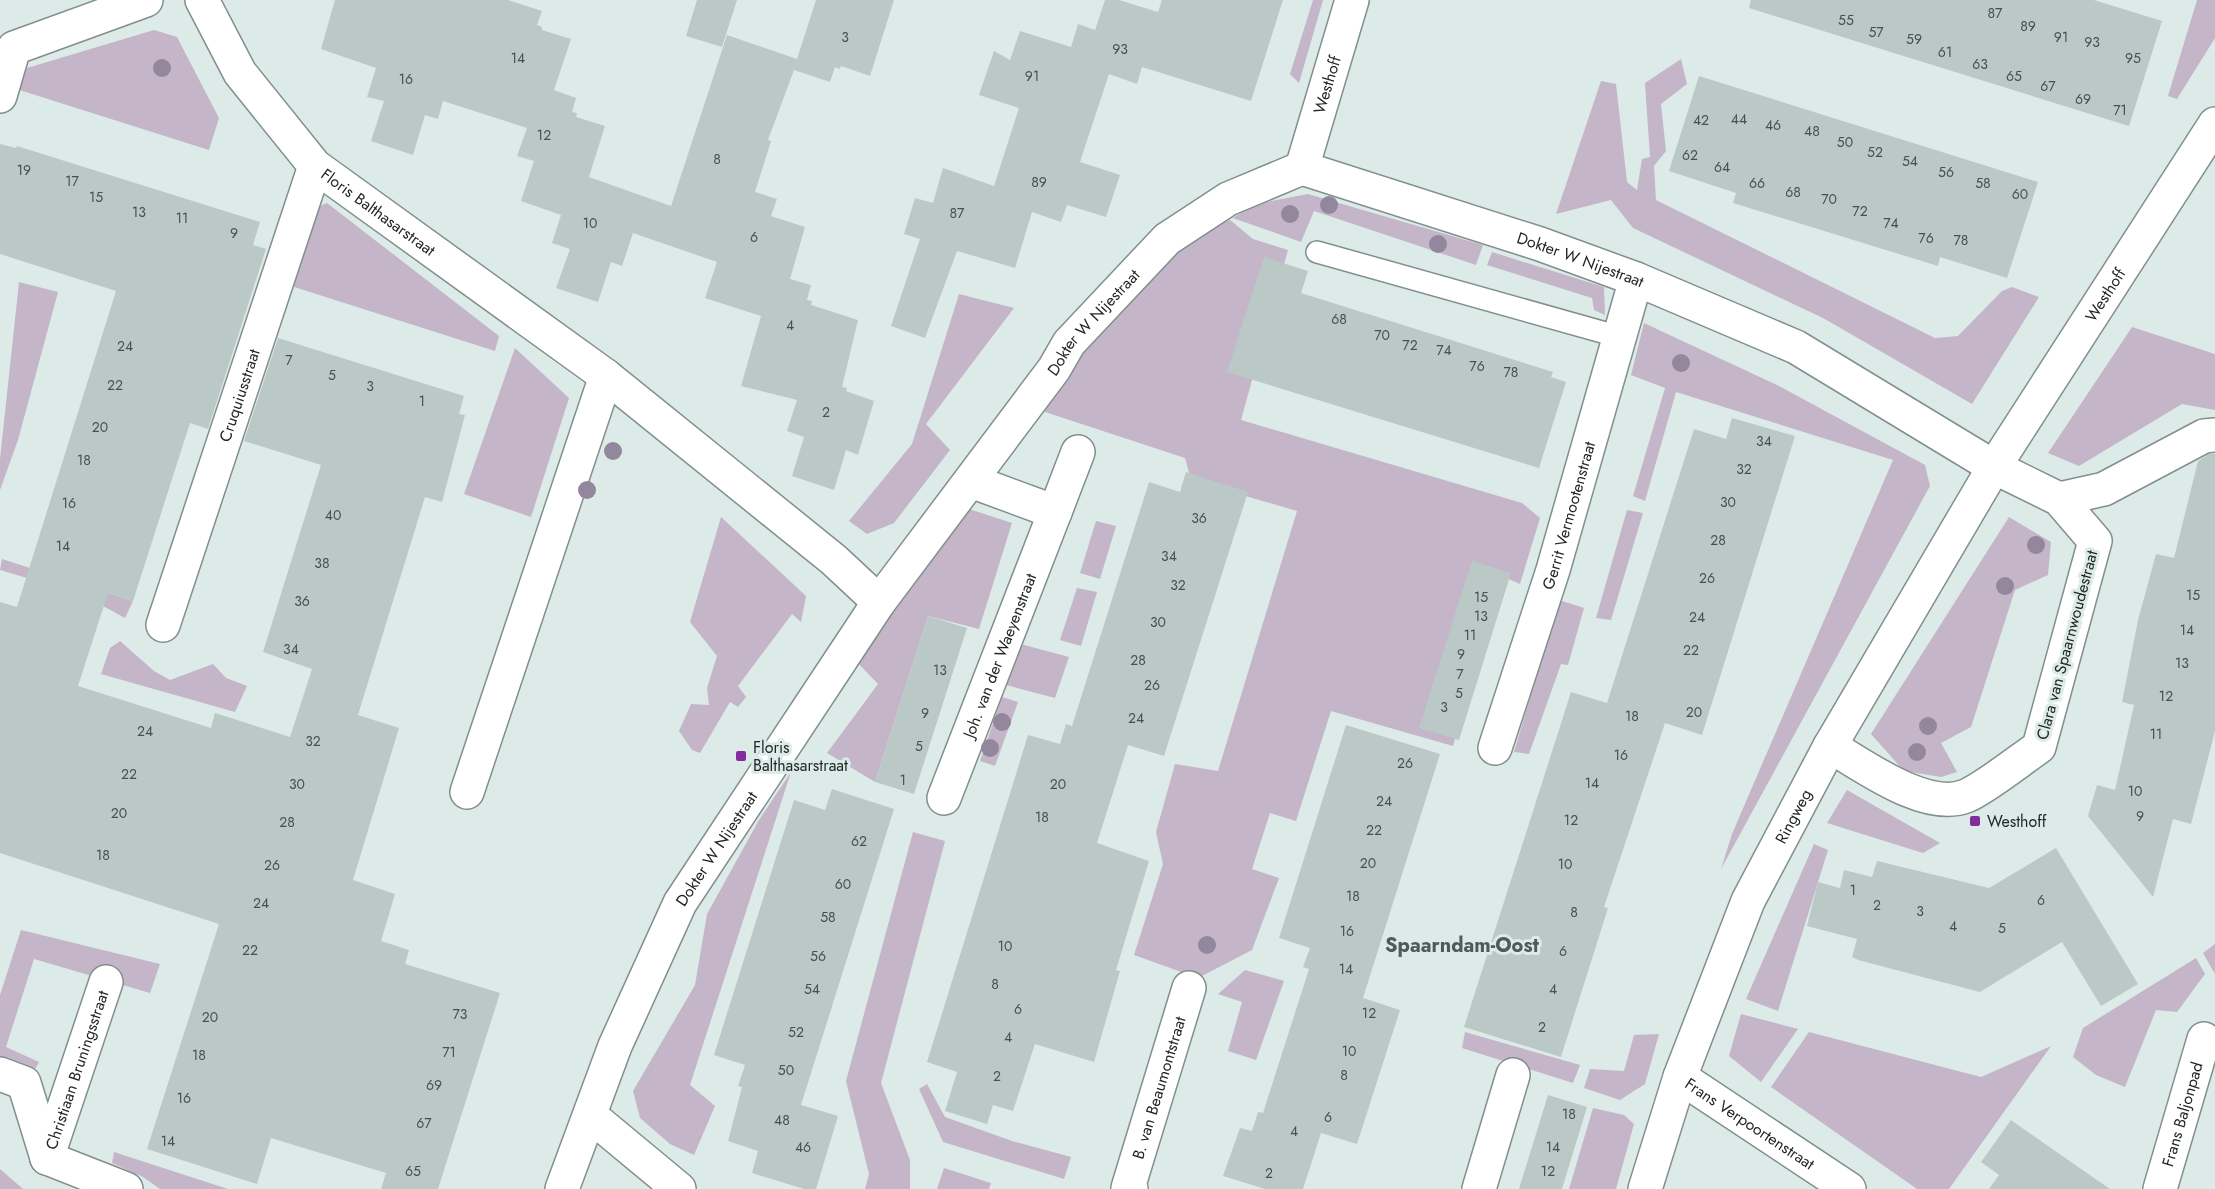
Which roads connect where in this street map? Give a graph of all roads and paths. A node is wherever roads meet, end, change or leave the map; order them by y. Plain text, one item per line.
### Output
1 (146, 0) edge
2 (202, 0) edge
3 (1352, 0) edge
4 (0, 96) edge
5 (2215, 124) edge
6 (315, 166) junction
7 (1302, 168) junction
8 (1317, 252) dead end
9 (1636, 279) junction
10 (1620, 337) junction
11 (606, 376) junction
12 (2215, 435) edge
13 (1078, 452) dead end
14 (1994, 467) junction
15 (971, 481) junction
16 (2059, 499) junction
17 (1055, 512) junction
18 (879, 602) junction
19 (163, 626) dead end
20 (1830, 746) junction
21 (1495, 748) dead end
22 (467, 792) dead end
23 (944, 798) dead end
24 (106, 982) dead end
25 (1189, 988) dead end
26 (2204, 1039) dead end
27 (0, 1074) edge
28 (1513, 1075) dead end
29 (1680, 1077) junction
30 (591, 1116) junction
31 (47, 1158) junction
32 (126, 1189) edge
33 (562, 1189) edge
34 (679, 1189) edge
35 (1130, 1189) edge
36 (1479, 1189) edge
37 (1645, 1189) edge
38 (1849, 1189) edge
39 (2160, 1189) edge

1 - 4 street
2 - 6 street, Floris Balthasarstraat
3 - 7 street, Westhoff
5 - 14 street, Westhoff
6 - 11 street, Floris Balthasarstraat
6 - 19 street, Cruquiusstraat
7 - 9 street, Dokter W Nijestraat
7 - 15 street, Dokter W Nijestraat
8 - 10 lane
9 - 10 street, Gerrit Vermootenstraat
9 - 14 street, Dokter W Nijestraat
10 - 21 street, Gerrit Vermootenstraat
11 - 18 street, Floris Balthasarstraat
11 - 22 street
12 - 16 street
13 - 17 street, Joh. van der Waeyenstraat
14 - 16 street, Clara van Spaarnwoudestraat
14 - 20 street, Ringweg
15 - 17 street
15 - 18 street, Dokter W Nijestraat
16 - 20 street, Clara van Spaarnwoudestraat
17 - 23 street, Joh. van der Waeyenstraat
18 - 30 street, Dokter W Nijestraat
20 - 29 street, Ringweg
24 - 31 street, Christiaan Bruningsstraat
25 - 35 street, B. van Beaumontstraat
26 - 39 street, Frans Baljonpad
27 - 31 street
28 - 36 street
29 - 37 street, Ringweg
29 - 38 street, Frans Verpoortenstraat
30 - 33 street, Dokter W Nijestraat
30 - 34 street
31 - 32 street

